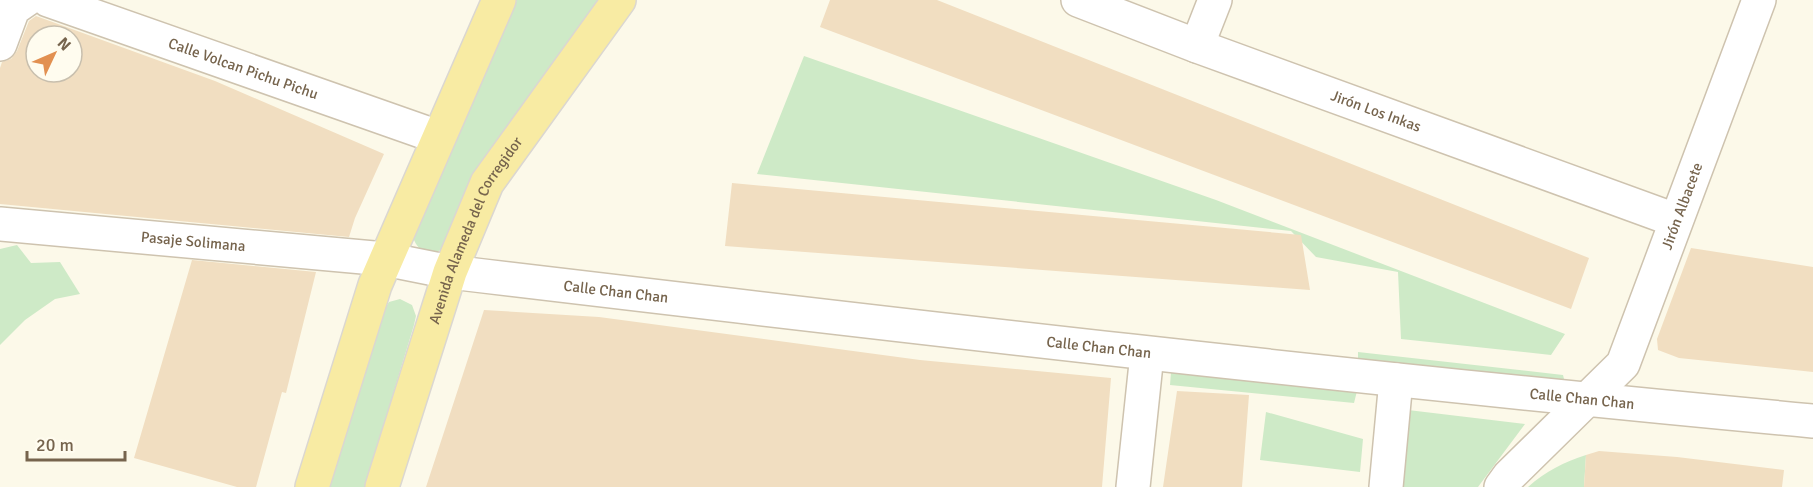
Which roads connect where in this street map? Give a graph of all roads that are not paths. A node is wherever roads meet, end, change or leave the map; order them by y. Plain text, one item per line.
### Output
1 (26, 0) edge
2 (48, 0) edge
3 (499, 0) edge
4 (619, 0) edge
5 (1078, 0) edge
6 (1215, 0) edge
7 (1759, 0) edge
8 (0, 44) edge
9 (1197, 46) junction
10 (438, 137) junction
11 (1675, 220) junction
12 (0, 224) edge
13 (385, 259) junction
14 (450, 272) junction
15 (1147, 354) junction
16 (1396, 380) junction
17 (1587, 400) junction
18 (1813, 421) edge
19 (312, 487) edge
20 (382, 487) edge
21 (1133, 487) edge
22 (1386, 487) edge
23 (1501, 487) edge

1 - 8 street
2 - 10 street, Calle Volcan Pichu Pichu
3 - 10 main road
4 - 14 main road, Avenida Alameda del Corregidor
5 - 9 street, Jirón Los Inkas
6 - 9 street
7 - 11 street, Jirón Albacete
9 - 11 street, Jirón Los Inkas
10 - 13 main road
11 - 17 street, Jirón Albacete
12 - 13 street, Pasaje Solimana
13 - 14 street, Calle Chan Chan
13 - 19 main road
14 - 15 street, Calle Chan Chan
14 - 20 main road, Avenida Alameda del Corregidor
15 - 16 street, Calle Chan Chan
15 - 21 street
16 - 17 street, Calle Chan Chan
16 - 22 street
17 - 18 street, Calle Chan Chan
17 - 23 street, Jirón Albacete

